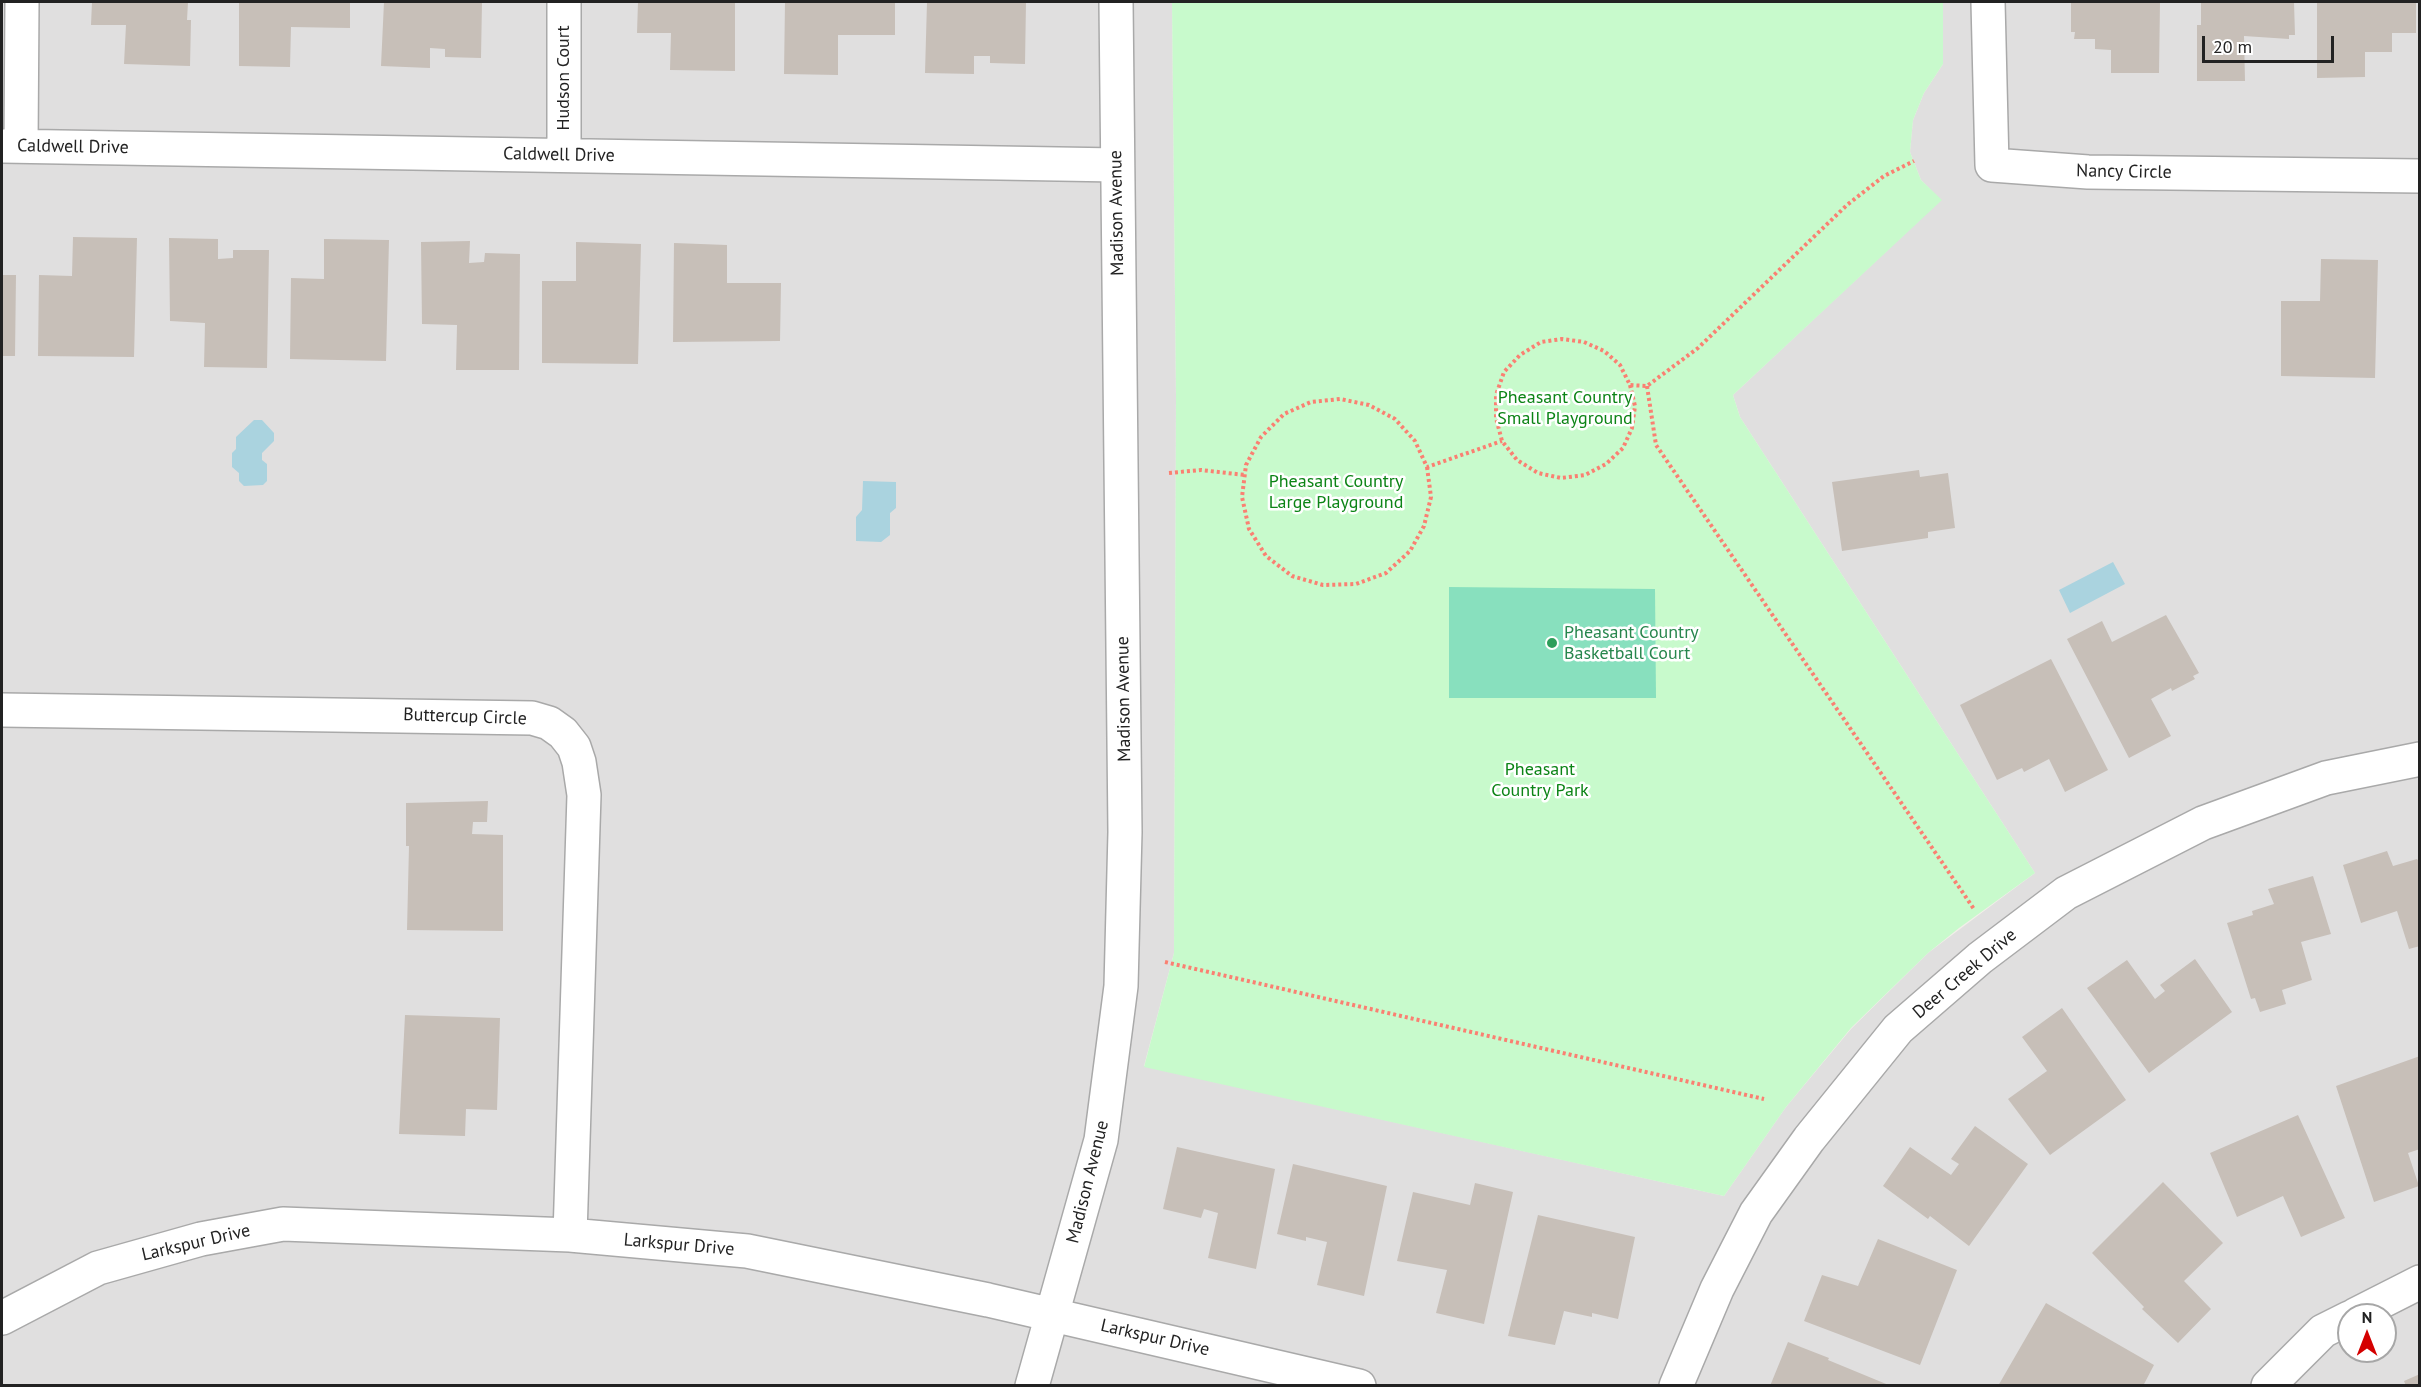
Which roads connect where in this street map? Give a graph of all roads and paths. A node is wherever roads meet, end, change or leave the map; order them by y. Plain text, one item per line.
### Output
1 (22, 2) edge
2 (564, 2) edge
3 (1116, 2) edge
4 (1988, 2) edge
5 (11, 146) edge
6 (564, 155) junction
7 (1914, 160) dead end
8 (1117, 165) junction
9 (2420, 176) edge
10 (1630, 385) junction
11 (1647, 386) junction
12 (1502, 441) junction
13 (1427, 467) junction
14 (1169, 473) dead end
15 (1245, 475) junction
16 (2, 710) edge
17 (2420, 759) edge
18 (1974, 909) dead end
19 (1165, 962) dead end
20 (1764, 1099) dead end
21 (570, 1234) junction
22 (2420, 1282) edge
23 (2379, 1303) edge
24 (1053, 1314) junction
25 (2, 1318) edge
26 (2337, 1324) edge
27 (1032, 1386) edge
28 (1359, 1386) edge
29 (1676, 1386) edge
30 (2268, 1386) edge

1 - 5 street
2 - 6 street, Hudson Court
3 - 8 street, Madison Avenue
4 - 9 street, Nancy Circle
5 - 6 street, Caldwell Drive
6 - 8 street, Caldwell Drive
7 - 11 path
8 - 24 street, Madison Avenue
10 - 11 path
10 - 12 path
10 - 12 path
11 - 18 path
12 - 13 path
13 - 15 path
13 - 15 path
14 - 15 path
16 - 21 street, Buttercup Circle
17 - 29 street, Deer Creek Drive
19 - 20 path
21 - 24 street, Larkspur Drive
21 - 25 street, Larkspur Drive
22 - 23 street
24 - 27 street, Madison Avenue
24 - 28 street, Larkspur Drive
26 - 30 street

